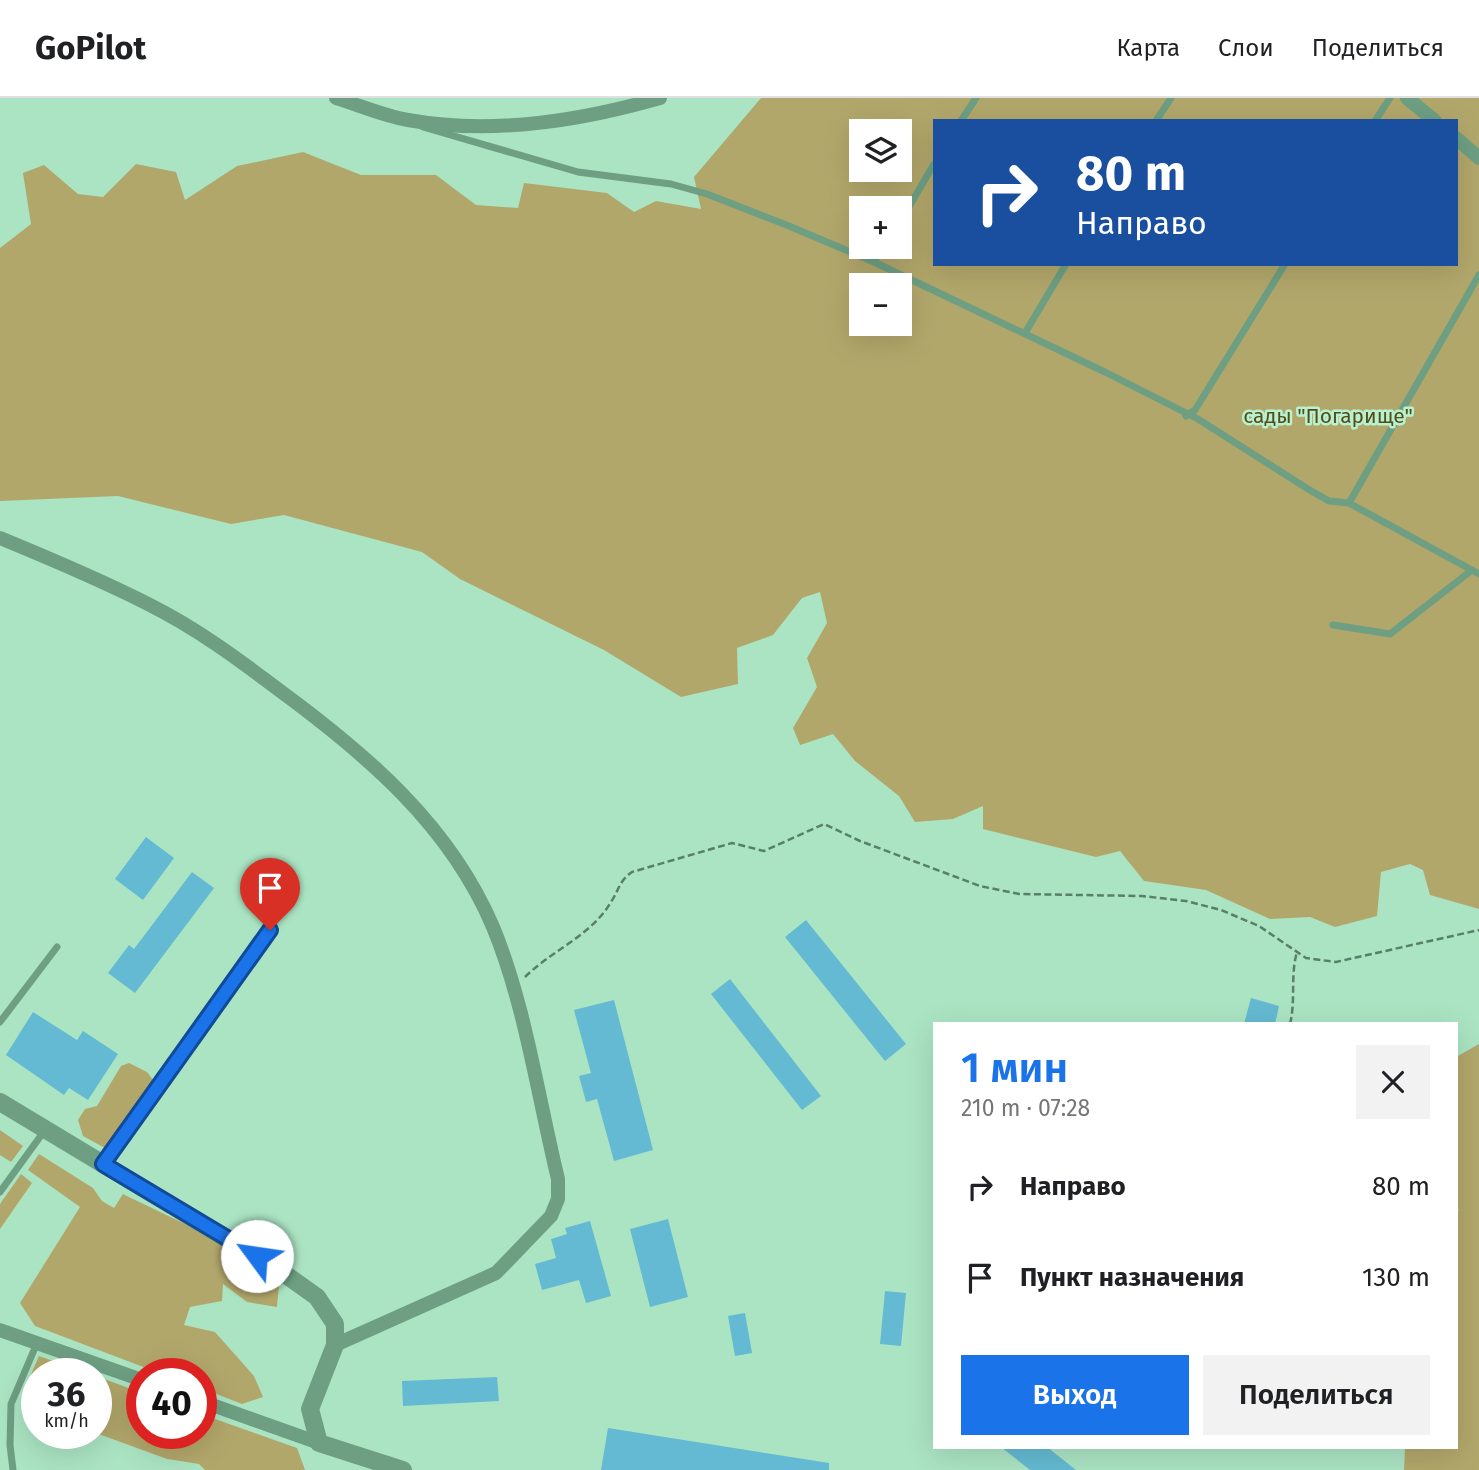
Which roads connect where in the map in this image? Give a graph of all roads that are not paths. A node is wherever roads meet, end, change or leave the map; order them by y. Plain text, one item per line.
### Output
1 (336, 98) edge
2 (660, 98) edge
3 (976, 98) edge
4 (1171, 98) edge
5 (1390, 98) edge
6 (1407, 98) edge
7 (962, 119) edge
8 (1157, 119) edge
9 (1376, 119) edge
10 (1433, 119) edge
11 (406, 120) junction
12 (1458, 140) edge
13 (1479, 158) edge
14 (933, 166) edge
15 (912, 202) edge
16 (876, 259) edge
17 (874, 262) junction
18 (1065, 266) edge
19 (1284, 266) edge
20 (1479, 275) edge
21 (1025, 333) junction
22 (1186, 416) junction
23 (1349, 503) junction
24 (0, 538) edge
25 (1475, 572) edge
26 (1333, 625) dead end
27 (270, 930) dead end
28 (57, 947) dead end
29 (0, 1022) edge
30 (0, 1102) edge
31 (45, 1129) junction
32 (103, 1164) junction
33 (0, 1192) edge
34 (0, 1330) edge
35 (37, 1343) junction
36 (335, 1345) junction
37 (126, 1374) edge
38 (217, 1407) edge
39 (318, 1443) junction
40 (13, 1470) edge
41 (403, 1470) edge

1 - 11 street
2 - 11 street
3 - 7 lane
4 - 8 lane
5 - 9 lane
6 - 10 street
11 - 17 lane
12 - 13 street
14 - 15 lane
16 - 17 lane
17 - 21 lane
18 - 21 lane
19 - 22 lane
20 - 23 lane
21 - 22 lane
22 - 23 lane
23 - 25 lane
24 - 36 street
25 - 26 lane
27 - 32 lane
28 - 29 lane
30 - 31 street
31 - 32 street
31 - 33 lane
32 - 36 street
34 - 35 street
35 - 37 street
35 - 40 lane
36 - 39 street
38 - 39 street
39 - 41 street

